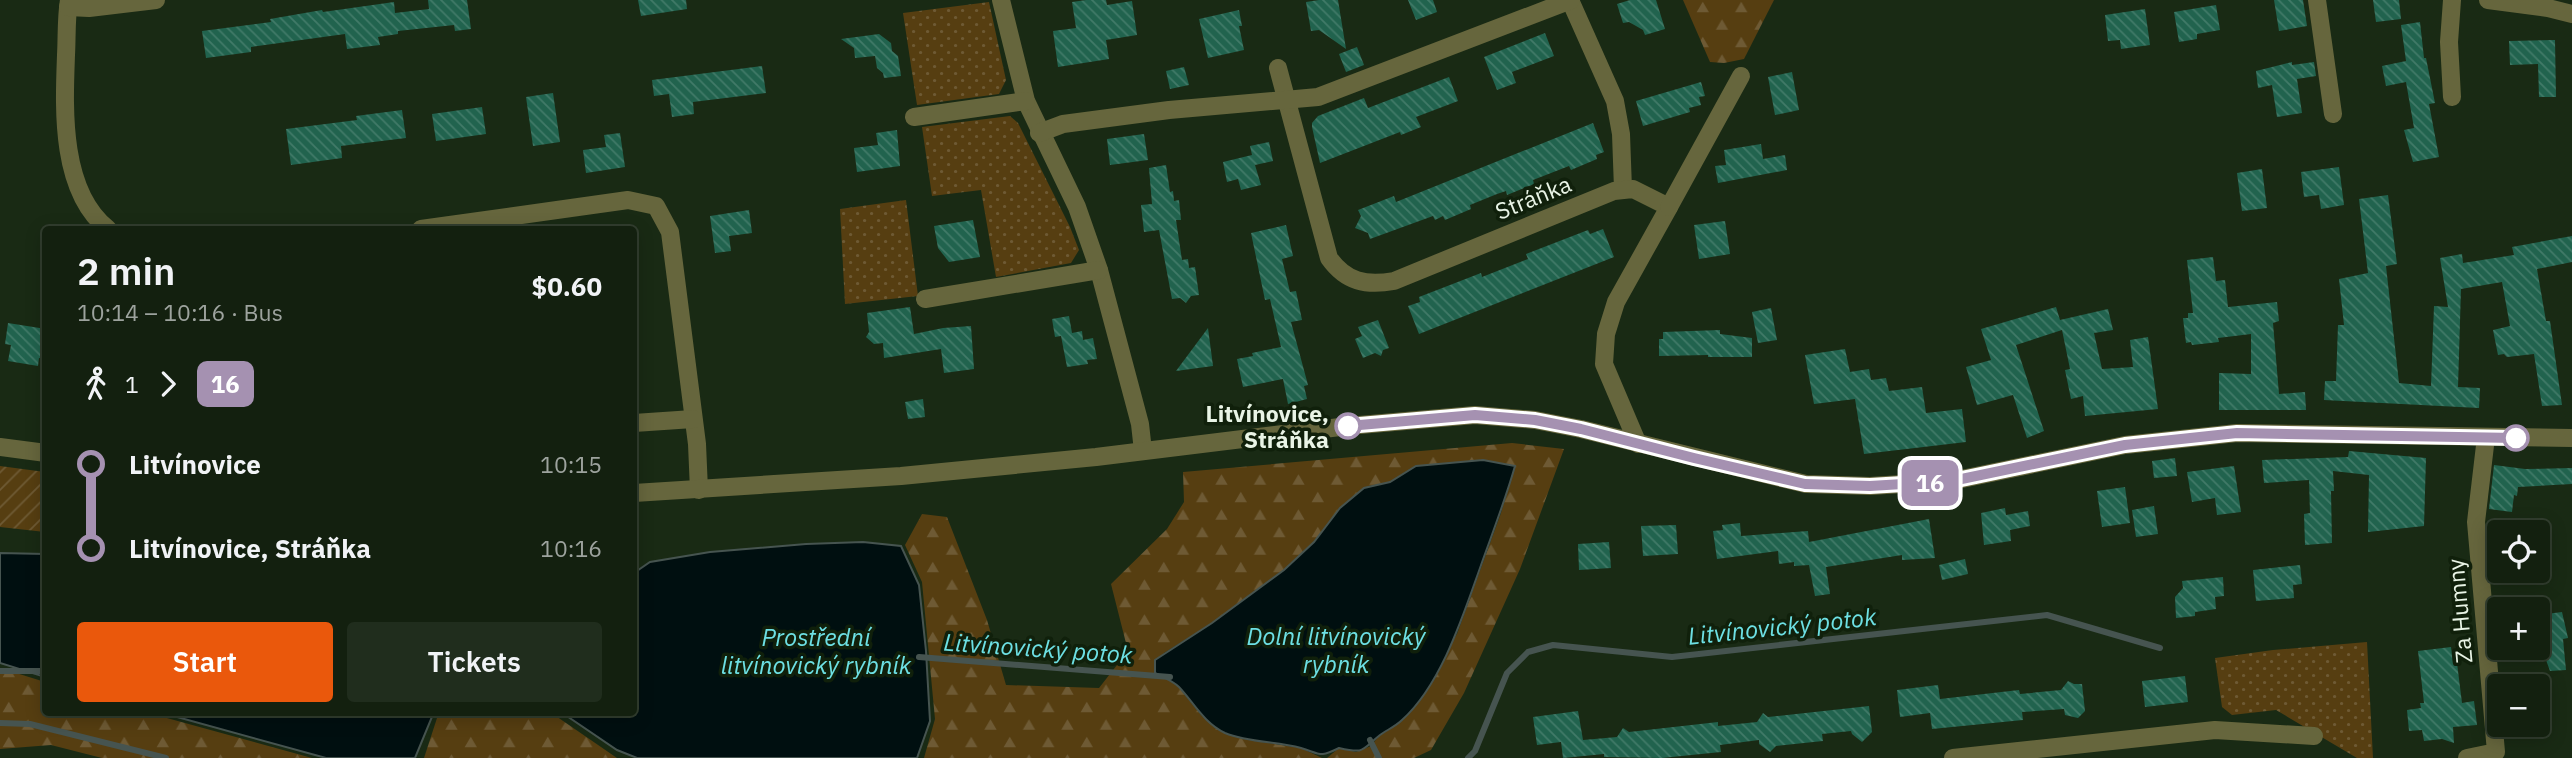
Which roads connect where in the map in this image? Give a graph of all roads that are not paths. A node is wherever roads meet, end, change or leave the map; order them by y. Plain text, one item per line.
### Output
1 (156, 0) edge
2 (1570, 0) edge
3 (2317, 0) edge
4 (2452, 0) edge
5 (2488, 0) edge
6 (1001, 1) edge
7 (69, 4) edge
8 (2572, 15) edge
9 (1278, 68) dead end
10 (1741, 76) dead end
11 (2452, 97) dead end
12 (1026, 101) junction
13 (1287, 101) junction
14 (2333, 114) dead end
15 (914, 117) dead end
16 (1039, 133) junction
17 (1623, 189) junction
18 (1669, 207) junction
19 (105, 226) edge
20 (442, 226) edge
21 (1099, 270) junction
22 (925, 299) dead end
23 (693, 419) junction
24 (637, 423) edge
25 (2486, 437) junction
26 (2572, 438) edge
27 (1638, 444) junction
28 (0, 447) edge
29 (1143, 451) junction
30 (42, 452) edge
31 (699, 490) junction
32 (637, 493) edge
33 (2314, 736) dead end
34 (2064, 752) edge
35 (1953, 758) edge
36 (2467, 758) edge

1 - 7 street
2 - 13 street
2 - 17 street
3 - 14 street
4 - 11 street
5 - 8 street
6 - 12 street
7 - 19 street
9 - 13 street, Stráňka
10 - 18 street
12 - 15 street
12 - 16 street
13 - 16 street
13 - 17 street, Stráňka
16 - 21 street
17 - 18 street
18 - 27 street
20 - 23 street
21 - 22 street
21 - 29 street
23 - 24 street
23 - 31 street
25 - 26 street
25 - 27 street
25 - 36 street, Za Humny
27 - 29 street
28 - 30 street
29 - 31 street
31 - 32 street
33 - 34 street
34 - 35 street

